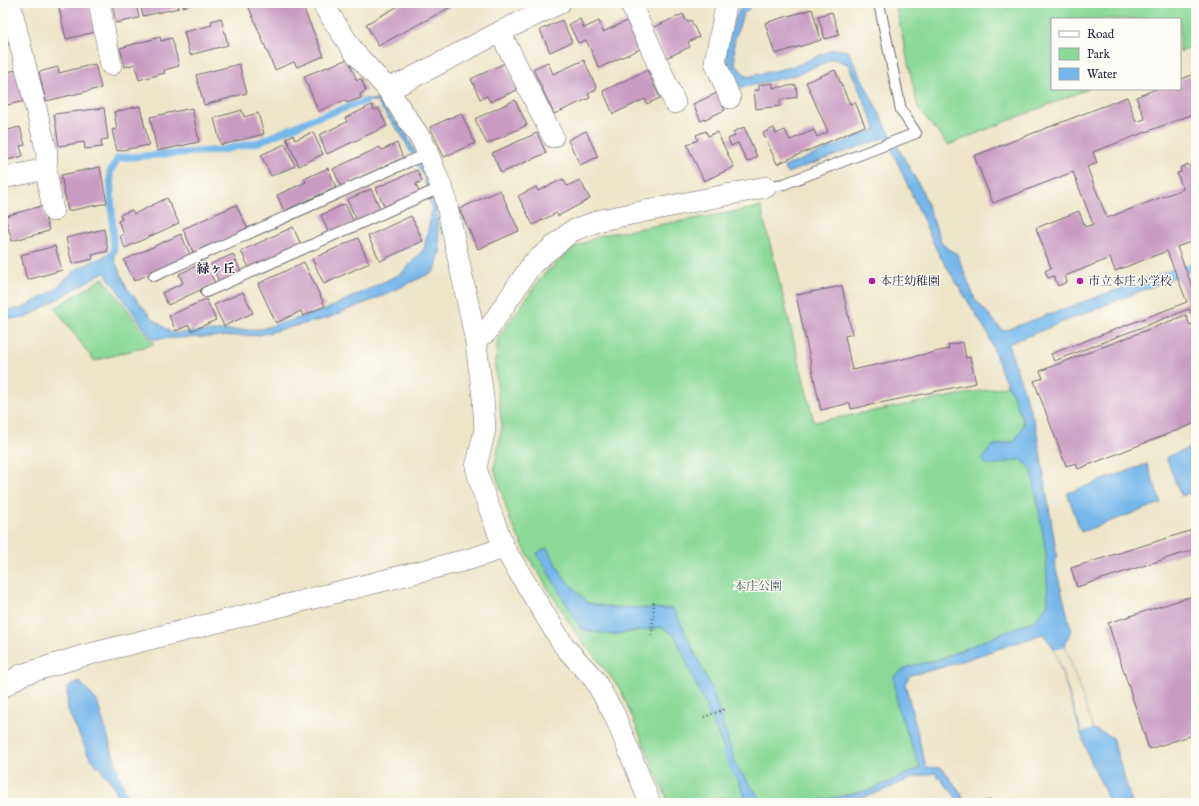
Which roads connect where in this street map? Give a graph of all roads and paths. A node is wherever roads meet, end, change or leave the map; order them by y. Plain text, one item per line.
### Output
1 (10, 3) edge
2 (98, 3) edge
3 (322, 3) edge
4 (560, 3) edge
5 (630, 3) edge
6 (727, 3) edge
7 (879, 3) edge
8 (500, 32) junction
9 (111, 65) dead end
10 (386, 87) junction
11 (730, 98) dead end
12 (675, 103) dead end
13 (553, 137) dead end
14 (419, 158) junction
15 (46, 169) junction
16 (3, 178) edge
17 (442, 187) junction
18 (766, 187) joint
19 (53, 210) dead end
20 (154, 276) dead end
21 (206, 292) dead end
22 (475, 337) junction
23 (504, 548) junction
24 (654, 601) dead end
25 (652, 635) dead end
26 (3, 687) edge
27 (725, 709) dead end
28 (704, 717) dead end
29 (650, 803) edge

1 - 15 street
2 - 9 street
3 - 10 street
4 - 8 street
5 - 12 street
6 - 11 street
7 - 18 lane
8 - 10 street
8 - 13 street
10 - 14 street
14 - 17 street
14 - 20 lane
15 - 16 street
15 - 19 street
17 - 21 lane
17 - 22 street
18 - 22 street
22 - 23 street
23 - 26 street
23 - 29 street
24 - 25 path
27 - 28 path

